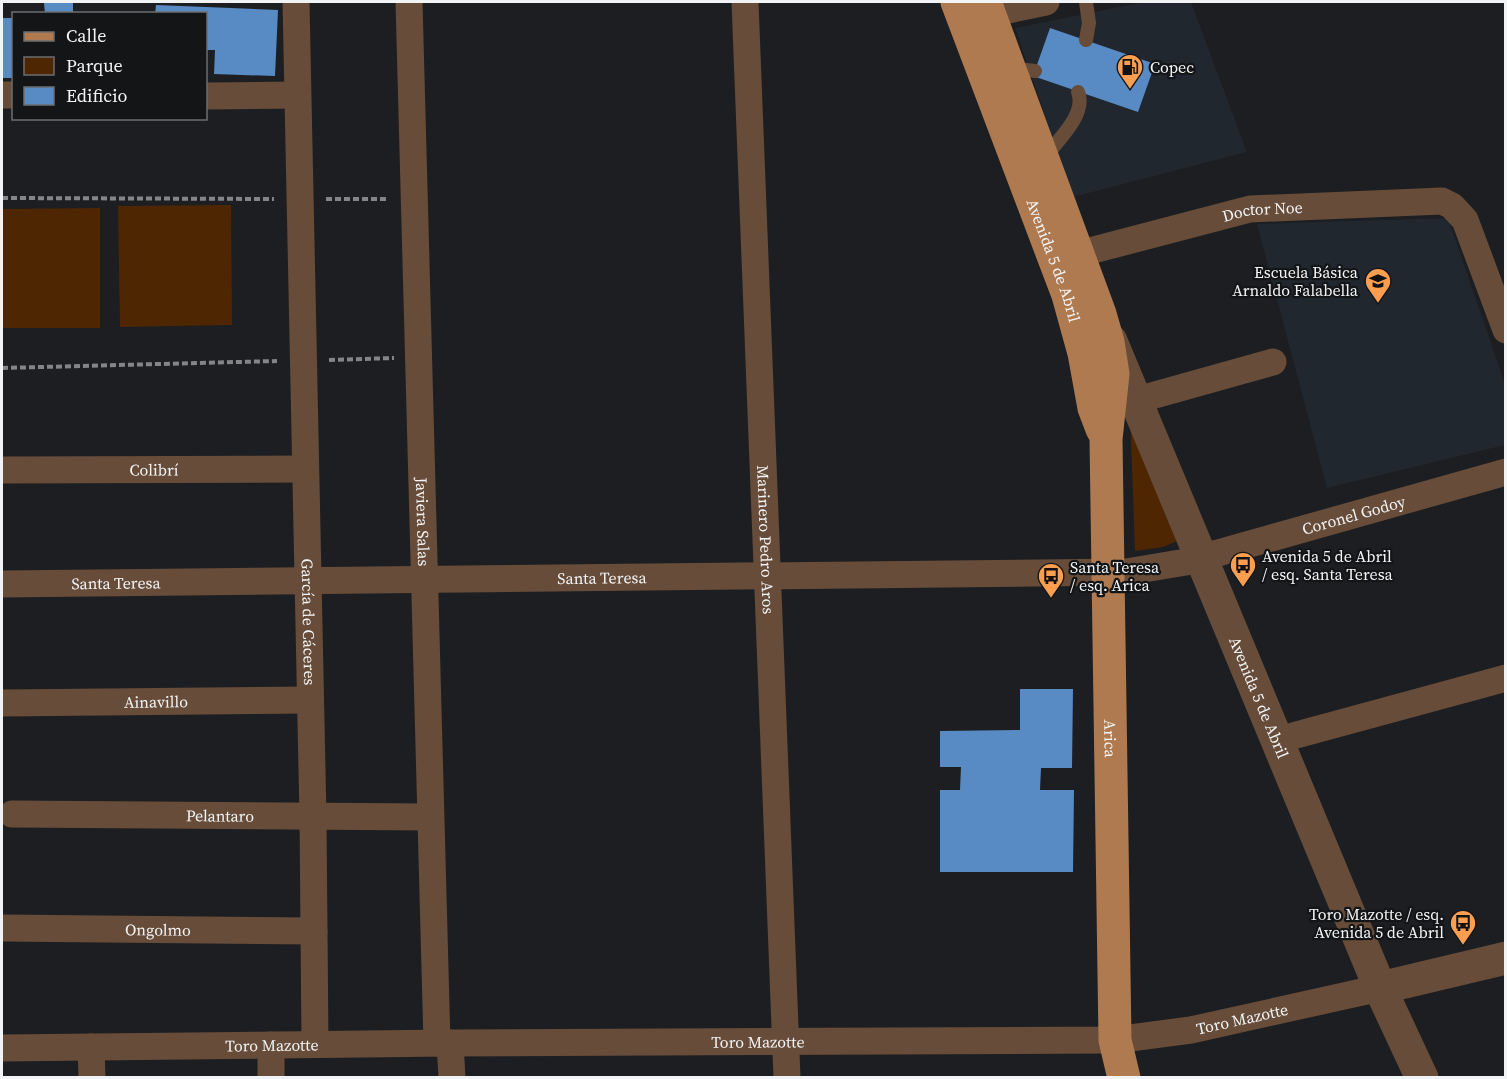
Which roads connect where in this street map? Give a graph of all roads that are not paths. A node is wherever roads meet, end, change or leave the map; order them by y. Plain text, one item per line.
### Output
1 (296, 2) edge
2 (409, 2) edge
3 (745, 2) edge
4 (957, 2) edge
5 (1046, 2) edge
6 (1086, 2) edge
7 (987, 8) edge
8 (1086, 40) dead end
9 (1078, 92) dead end
10 (297, 95) junction
11 (207, 96) edge
12 (1044, 160) junction
13 (1078, 254) junction
14 (1100, 314) junction
15 (1506, 330) edge
16 (1273, 362) dead end
17 (1137, 400) junction
18 (1106, 439) junction
19 (305, 469) junction
20 (2, 470) edge
21 (1506, 472) edge
22 (1202, 557) junction
23 (1108, 573) junction
24 (768, 576) junction
25 (424, 579) junction
26 (308, 581) junction
27 (2, 584) edge
28 (1506, 678) edge
29 (310, 700) junction
30 (2, 703) edge
31 (1278, 740) junction
32 (12, 814) dead end
33 (430, 817) junction
34 (313, 818) junction
35 (2, 928) edge
36 (314, 931) junction
37 (1506, 958) edge
38 (1380, 988) junction
39 (787, 1040) junction
40 (1116, 1040) junction
41 (444, 1043) junction
42 (315, 1044) junction
43 (271, 1045) junction
44 (91, 1047) junction
45 (2, 1048) edge
46 (92, 1077) edge
47 (272, 1077) edge
48 (452, 1077) edge
49 (787, 1077) edge
50 (1107, 1077) edge
51 (1124, 1077) edge
52 (1422, 1077) edge

1 - 10 street, García de Cáceres
2 - 25 street, Javiera Salas
3 - 24 street, Marinero Pedro Aros
4 - 18 main road, Avenida 5 de Abril
5 - 7 street
6 - 8 lane
7 - 12 main road, Avenida 5 de Abril
9 - 12 lane
10 - 11 street
10 - 19 street, García de Cáceres
12 - 13 main road, Avenida 5 de Abril
13 - 14 main road, Avenida 5 de Abril
13 - 15 street, Doctor Noe
14 - 17 street, Avenida 5 de Abril
14 - 18 main road, Avenida 5 de Abril
16 - 17 street
17 - 22 street, Avenida 5 de Abril
18 - 23 main road, Arica
19 - 20 street, Colibrí
19 - 26 street, García de Cáceres
21 - 22 street, Coronel Godoy
22 - 23 street, Santa Teresa
22 - 31 street, Avenida 5 de Abril
23 - 24 street, Santa Teresa
23 - 40 main road, Arica
24 - 25 street, Santa Teresa
24 - 39 street, Marinero Pedro Aros
25 - 26 street, Santa Teresa
25 - 33 street, Javiera Salas
26 - 27 street, Santa Teresa
26 - 29 street, García de Cáceres
28 - 31 street
29 - 30 street, Ainavillo
29 - 34 street, García de Cáceres
31 - 38 street, Avenida 5 de Abril
32 - 34 street, Pelantaro
33 - 34 street, Pelantaro
33 - 41 street, Javiera Salas
34 - 36 street, García de Cáceres
35 - 36 street, Ongolmo
36 - 42 street, García de Cáceres
37 - 38 street, Toro Mazotte
38 - 40 street, Toro Mazotte
38 - 52 street, Avenida 5 de Abril
39 - 40 street, Toro Mazotte
39 - 41 street, Toro Mazotte
39 - 49 street, Marinero Pedro Aros
40 - 50 main road, Arica
40 - 51 main road, Arica
41 - 42 street, Toro Mazotte
41 - 48 street, Javiera Salas
42 - 43 street, Toro Mazotte
43 - 44 street, Toro Mazotte
43 - 47 street
44 - 45 street, Toro Mazotte
44 - 46 street

